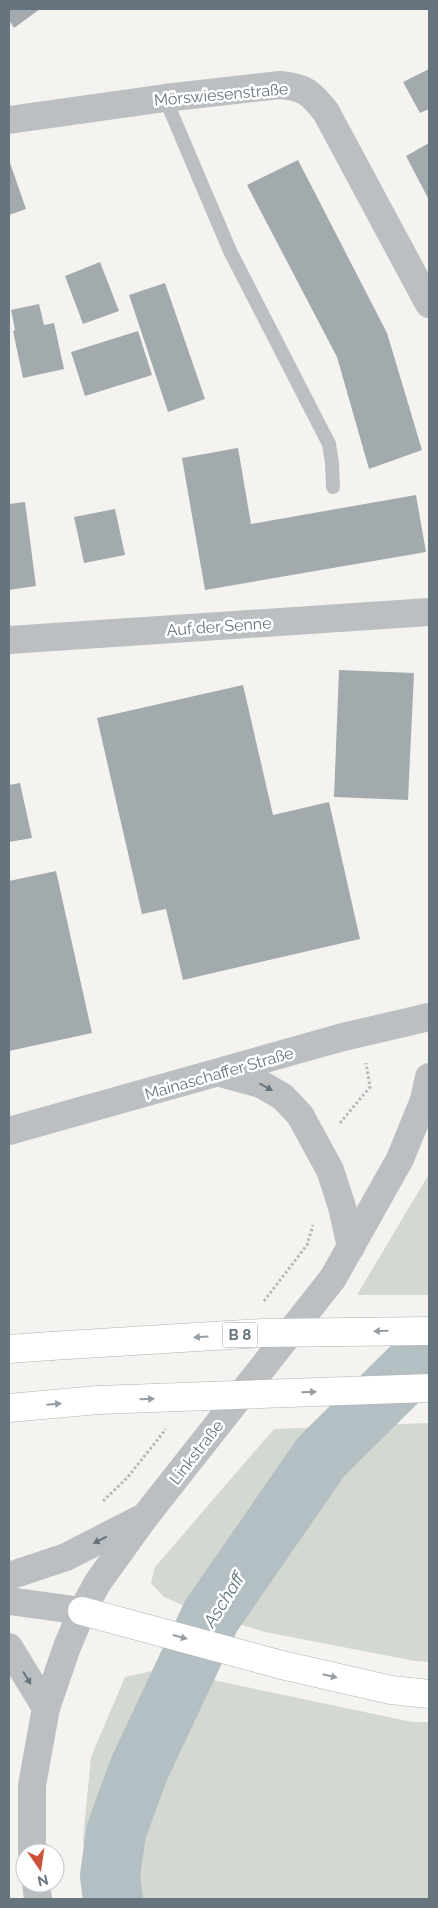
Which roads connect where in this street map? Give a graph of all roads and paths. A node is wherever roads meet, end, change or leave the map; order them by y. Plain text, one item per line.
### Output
1 (165, 98) junction
2 (9, 120) edge
3 (429, 304) edge
4 (333, 487) dead end
5 (429, 612) edge
6 (9, 640) edge
7 (429, 1017) edge
8 (220, 1073) junction
9 (428, 1091) edge
10 (9, 1131) edge
11 (351, 1247) junction
12 (429, 1331) edge
13 (9, 1348) edge
14 (429, 1388) edge
15 (9, 1408) edge
16 (144, 1518) junction
17 (9, 1576) edge
18 (9, 1601) edge
19 (82, 1611) junction
20 (9, 1648) edge
21 (429, 1694) edge
22 (46, 1708) junction
23 (32, 1843) edge

1 - 2 street, Mörswiesenstraße
1 - 3 street, Mörswiesenstraße
1 - 4 lane
5 - 6 street, Auf der Senne
7 - 8 street, Mainaschaffer Straße
8 - 10 street, Mainaschaffer Straße
8 -> 11 street
9 - 11 street, Linkstraße
11 - 16 street, Linkstraße
12 -> 13 highway, B 8, bridge
15 -> 14 highway, bridge
16 -> 17 street
16 - 19 street, Linkstraße
18 - 19 street
19 -> 21 highway
19 - 22 street, Linkstraße
20 -> 22 street
22 - 23 street, Linkstraße

